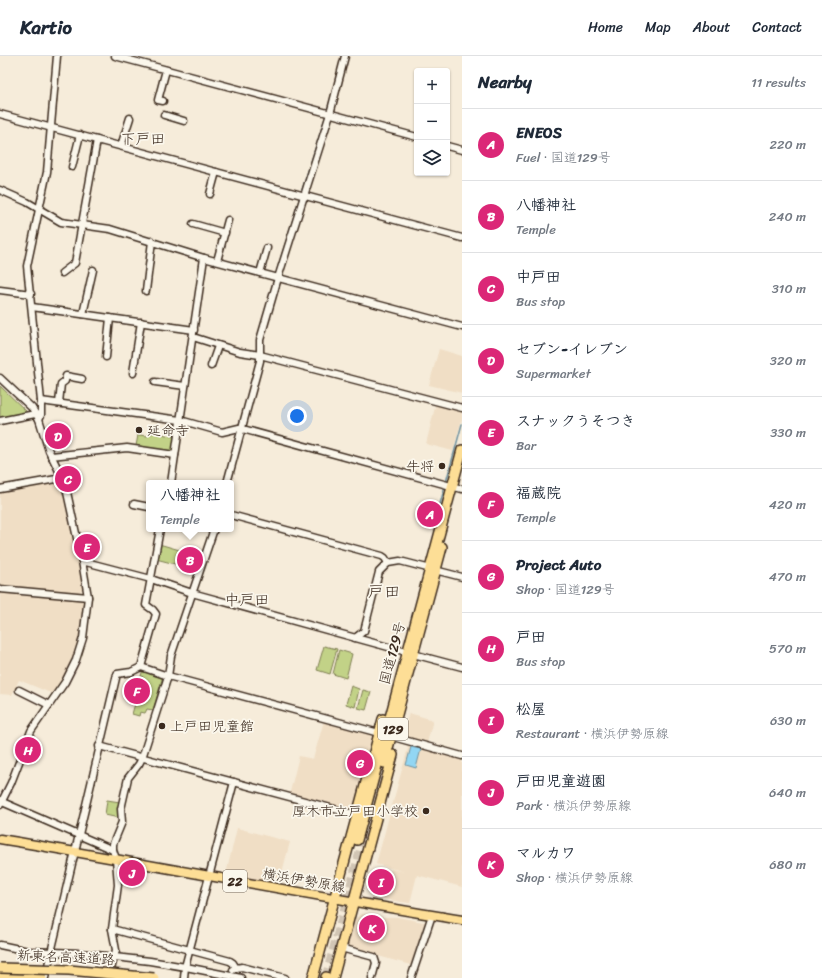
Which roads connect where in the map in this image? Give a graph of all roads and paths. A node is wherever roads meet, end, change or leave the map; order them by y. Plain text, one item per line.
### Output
1 (57, 56) edge
2 (115, 56) edge
3 (345, 56) edge
4 (166, 70) junction
5 (158, 100) dead end
6 (0, 114) edge
7 (330, 114) junction
8 (164, 115) dead end
9 (184, 121) dead end
10 (130, 122) dead end
11 (51, 128) junction
12 (80, 135) junction
13 (414, 136) edge
14 (97, 140) junction
15 (121, 146) junction
16 (450, 147) edge
17 (462, 150) edge
18 (71, 163) dead end
19 (216, 172) junction
20 (0, 190) edge
21 (212, 192) dead end
22 (304, 196) junction
23 (39, 210) junction
24 (228, 220) dead end
25 (82, 225) junction
26 (196, 227) dead end
27 (225, 233) junction
28 (462, 238) edge
29 (152, 241) junction
30 (267, 248) dead end
31 (204, 258) junction
32 (217, 261) junction
33 (93, 270) dead end
34 (62, 273) dead end
35 (260, 273) junction
36 (278, 278) junction
37 (0, 290) edge
38 (146, 291) dead end
39 (31, 294) junction
40 (32, 306) junction
41 (84, 314) junction
42 (110, 318) junction
43 (141, 322) junction
44 (462, 327) edge
45 (194, 330) junction
46 (193, 337) junction
47 (218, 346) junction
48 (260, 355) junction
49 (106, 357) dead end
50 (211, 366) dead end
51 (135, 370) dead end
52 (0, 378) edge
53 (82, 379) dead end
54 (157, 383) dead end
55 (185, 386) junction
56 (41, 401) junction
57 (59, 403) junction
58 (462, 408) edge
59 (37, 416) junction
60 (180, 420) junction
61 (0, 421) edge
62 (241, 429) junction
63 (462, 450) edge
64 (175, 455) junction
65 (51, 456) junction
66 (462, 470) edge
67 (62, 478) junction
68 (171, 480) edge
69 (228, 480) edge
70 (452, 486) edge
71 (0, 489) edge
72 (134, 504) dead end
73 (146, 506) edge
74 (234, 516) edge
75 (159, 532) edge
76 (213, 532) edge
77 (82, 561) junction
78 (388, 563) junction
79 (433, 570) junction
80 (462, 578) edge
81 (151, 579) junction
82 (0, 589) edge
83 (192, 593) junction
84 (88, 597) junction
85 (420, 616) junction
86 (355, 638) junction
87 (403, 651) junction
88 (417, 655) junction
89 (141, 667) junction
90 (462, 667) edge
91 (168, 676) junction
92 (19, 690) dead end
93 (49, 705) junction
94 (379, 733) junction
95 (397, 738) junction
96 (99, 746) junction
97 (462, 756) edge
98 (142, 758) junction
99 (234, 782) junction
100 (1, 803) edge
101 (357, 815) junction
102 (79, 835) junction
103 (0, 839) edge
104 (360, 840) tunnel mouth
105 (113, 850) junction
106 (75, 852) junction
107 (116, 859) junction
108 (209, 876) junction
109 (335, 899) junction
110 (353, 902) junction
111 (432, 915) junction
112 (462, 920) edge
113 (112, 929) junction
114 (0, 945) edge
115 (341, 948) junction
116 (189, 950) junction
117 (51, 952) junction
118 (115, 956) junction
119 (184, 967) junction
120 (0, 968) edge
121 (236, 968) junction
122 (231, 976) junction
123 (0, 977) edge
124 (323, 977) edge
125 (42, 978) edge
126 (45, 978) edge
127 (109, 978) edge
128 (154, 978) edge
129 (184, 978) edge
130 (241, 978) edge
131 (285, 978) edge
132 (372, 978) edge
133 (411, 978) edge

1 - 11 street
2 - 4 street
3 - 7 street
4 - 5 street
4 - 7 street
6 - 11 street
7 - 13 street
7 - 22 street
8 - 9 street
10 - 15 street
11 - 12 street
11 - 23 street
12 - 14 street
12 - 18 street
14 - 15 street
14 - 25 street
15 - 19 street
16 - 17 street
19 - 21 street
19 - 22 street
20 - 23 street
22 - 28 street
22 - 36 street
23 - 25 street
23 - 39 street
24 - 27 street
25 - 29 street
25 - 34 street
26 - 27 street
27 - 32 street
29 - 31 street
29 - 38 street
30 - 35 street
31 - 32 street
31 - 45 street
32 - 35 street
33 - 41 street
35 - 36 street
36 - 44 street
36 - 48 street
37 - 39 street
39 - 40 street
40 - 41 street
40 - 56 street
41 - 42 street
42 - 43 street
42 - 49 street
43 - 45 street
43 - 51 street
45 - 46 street
46 - 47 street
46 - 55 street
47 - 48 street
47 - 50 street
48 - 58 street
48 - 62 street
52 - 59 street
53 - 57 street
54 - 55 street
55 - 60 street
56 - 57 street
56 - 59 street
57 - 60 street
59 - 61 street
59 - 65 street
60 - 62 street
60 - 64 street
62 - 69 street
62 - 70 street
63 - 70 highway, 国道129号 / 129
64 - 65 street
64 - 68 street
65 - 67 street
66 - 70 highway, 国道129号 / 129
67 - 71 street
67 - 77 street
70 - 79 highway, 国道129号 / 129
72 - 73 street
74 - 78 street
75 - 81 street
76 - 83 street
77 - 81 street
77 - 84 street
78 - 79 street
78 - 86 street
79 - 80 street
79 - 85 highway, 国道129号 / 129
81 - 83 street
81 - 89 street
82 - 84 street
83 - 86 street
83 - 91 street
84 - 93 street
85 - 87 highway, 129
85 - 88 highway, 129
85 - 104 highway, 国道129号 / 129
86 - 87 street
87 - 94 highway, 129
88 - 90 street
88 - 95 highway, 129
89 - 91 street
89 - 96 street
91 - 94 street
91 - 98 street
92 - 93 street
93 - 100 street
94 - 101 highway, 129
95 - 97 street
95 - 110 highway, 129
96 - 98 street
96 - 102 street
98 - 99 street
98 - 105 street
99 - 101 street
99 - 108 street
100 - 102 street
101 - 109 highway, 129
102 - 105 street
102 - 106 street
103 - 106 main road, 横浜伊勢原線 / 22
105 - 107 street
106 - 107 main road, 横浜伊勢原線 / 22
106 - 117 street
107 - 108 main road, 横浜伊勢原線 / 22
107 - 113 street
108 - 109 main road, 横浜伊勢原線 / 22
108 - 116 street
109 - 110 main road, 横浜伊勢原線 / 22
109 - 124 highway, 129
110 - 111 main road, 横浜伊勢原線 / 22
110 - 115 highway, 129
111 - 112 main road, 横浜伊勢原線 / 22
111 - 133 street
113 - 116 street
113 - 118 street
114 - 117 street
115 - 124 highway, 129
115 - 132 street
116 - 119 street
116 - 121 street
117 - 118 street
117 - 126 street
118 - 119 street
118 - 127 street
119 - 122 street
119 - 129 street
120 - 128 highway, 新東名高速道路, bridge
121 - 122 street
121 - 131 street
122 - 130 street
123 - 125 highway, 新東名高速道路

